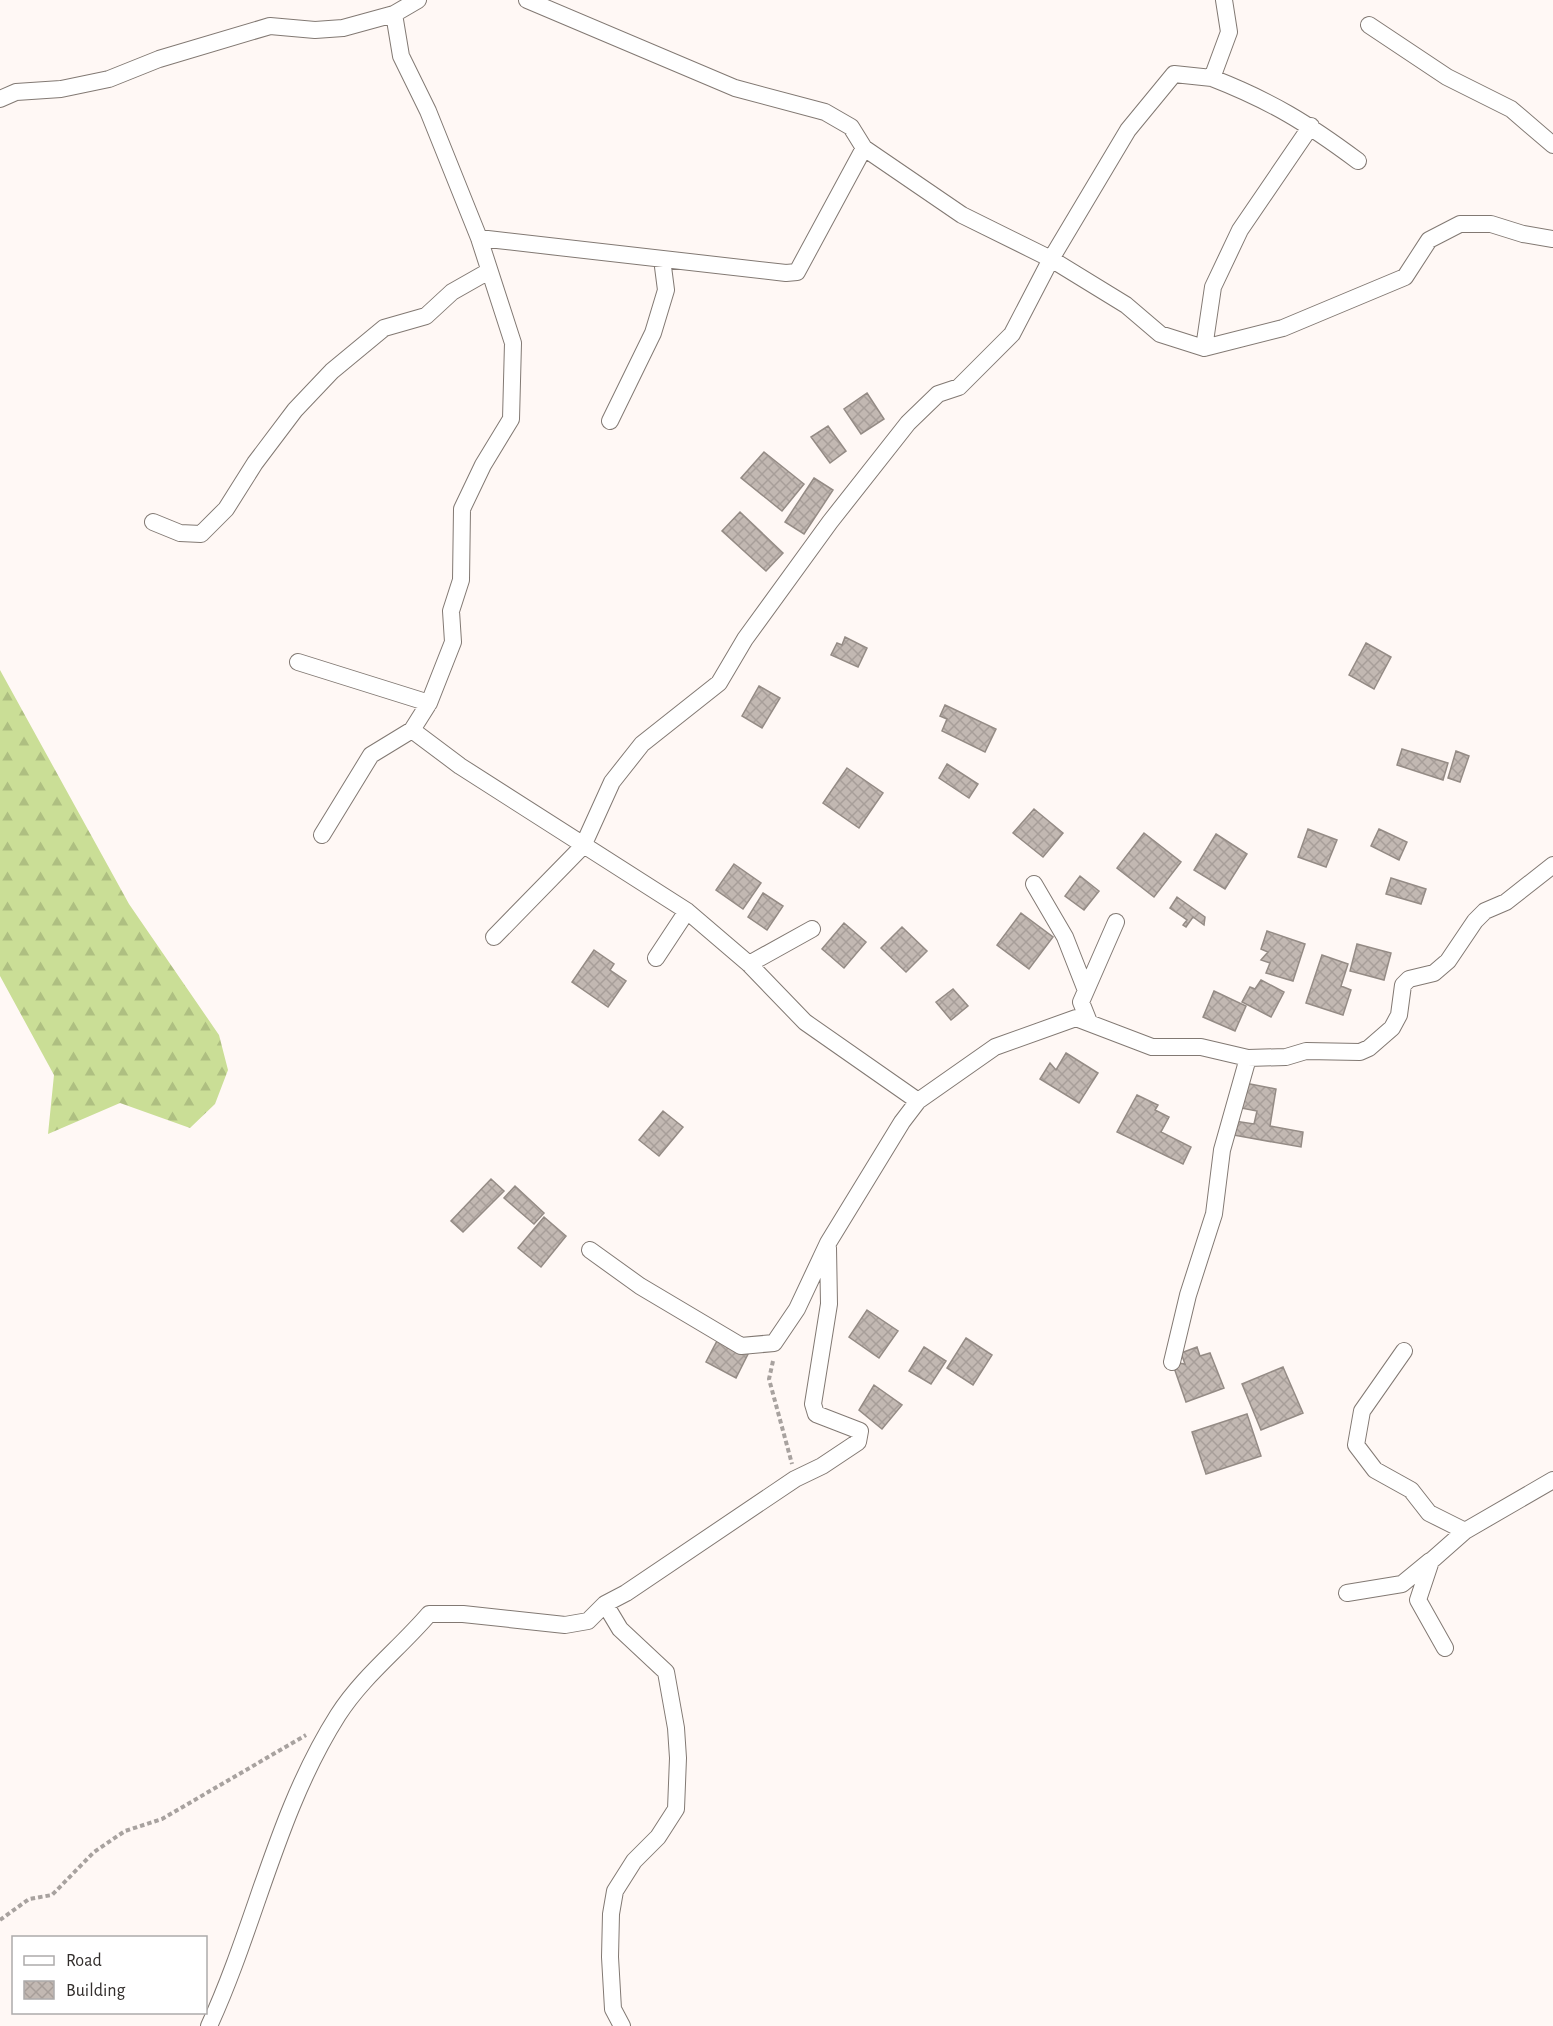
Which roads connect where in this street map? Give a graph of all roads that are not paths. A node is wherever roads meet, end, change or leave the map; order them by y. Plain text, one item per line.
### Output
1 (418, 0) edge
2 (527, 0) edge
3 (1224, 0) edge
4 (394, 14) junction
5 (1369, 25) dead end
6 (1212, 78) junction
7 (0, 99) edge
8 (1311, 126) junction
9 (1553, 145) edge
10 (864, 148) junction
11 (1358, 161) dead end
12 (479, 238) junction
13 (1553, 239) edge
14 (663, 259) junction
15 (1051, 259) junction
16 (489, 270) junction
17 (1204, 348) junction
18 (610, 421) dead end
19 (153, 522) dead end
20 (298, 662) dead end
21 (429, 703) junction
22 (412, 730) junction
23 (322, 835) dead end
24 (583, 846) junction
25 (1553, 865) edge
26 (1034, 884) dead end
27 (687, 911) junction
28 (1116, 922) dead end
29 (812, 929) dead end
30 (494, 937) dead end
31 (656, 958) dead end
32 (749, 964) junction
33 (1085, 988) junction
34 (1089, 1022) junction
35 (1248, 1058) junction
36 (918, 1101) junction
37 (828, 1243) junction
38 (590, 1250) dead end
39 (1404, 1351) dead end
40 (1172, 1362) dead end
41 (1553, 1480) edge
42 (1465, 1531) junction
43 (1431, 1561) junction
44 (1347, 1593) dead end
45 (605, 1604) junction
46 (1445, 1648) dead end
47 (209, 2026) edge
48 (622, 2026) edge

1 - 4 street
2 - 10 street
3 - 6 street
4 - 7 street
4 - 12 street
5 - 9 street
6 - 8 street
6 - 15 street
8 - 11 street
8 - 17 street
10 - 14 street
10 - 15 street
12 - 14 street
12 - 16 street
13 - 17 street
14 - 18 street
15 - 17 street
15 - 24 street
16 - 19 street
16 - 21 street
20 - 21 street
21 - 22 street
22 - 23 street
22 - 24 street
24 - 27 street
24 - 30 street
25 - 35 street
26 - 33 street
27 - 31 street
27 - 32 street
28 - 33 street
29 - 32 street
32 - 36 street
33 - 34 street
34 - 35 street
34 - 36 street
35 - 40 street
36 - 37 street
37 - 38 street
37 - 45 street
39 - 42 street
41 - 42 street
42 - 43 street
43 - 44 street
43 - 46 street
45 - 47 street
45 - 48 street

